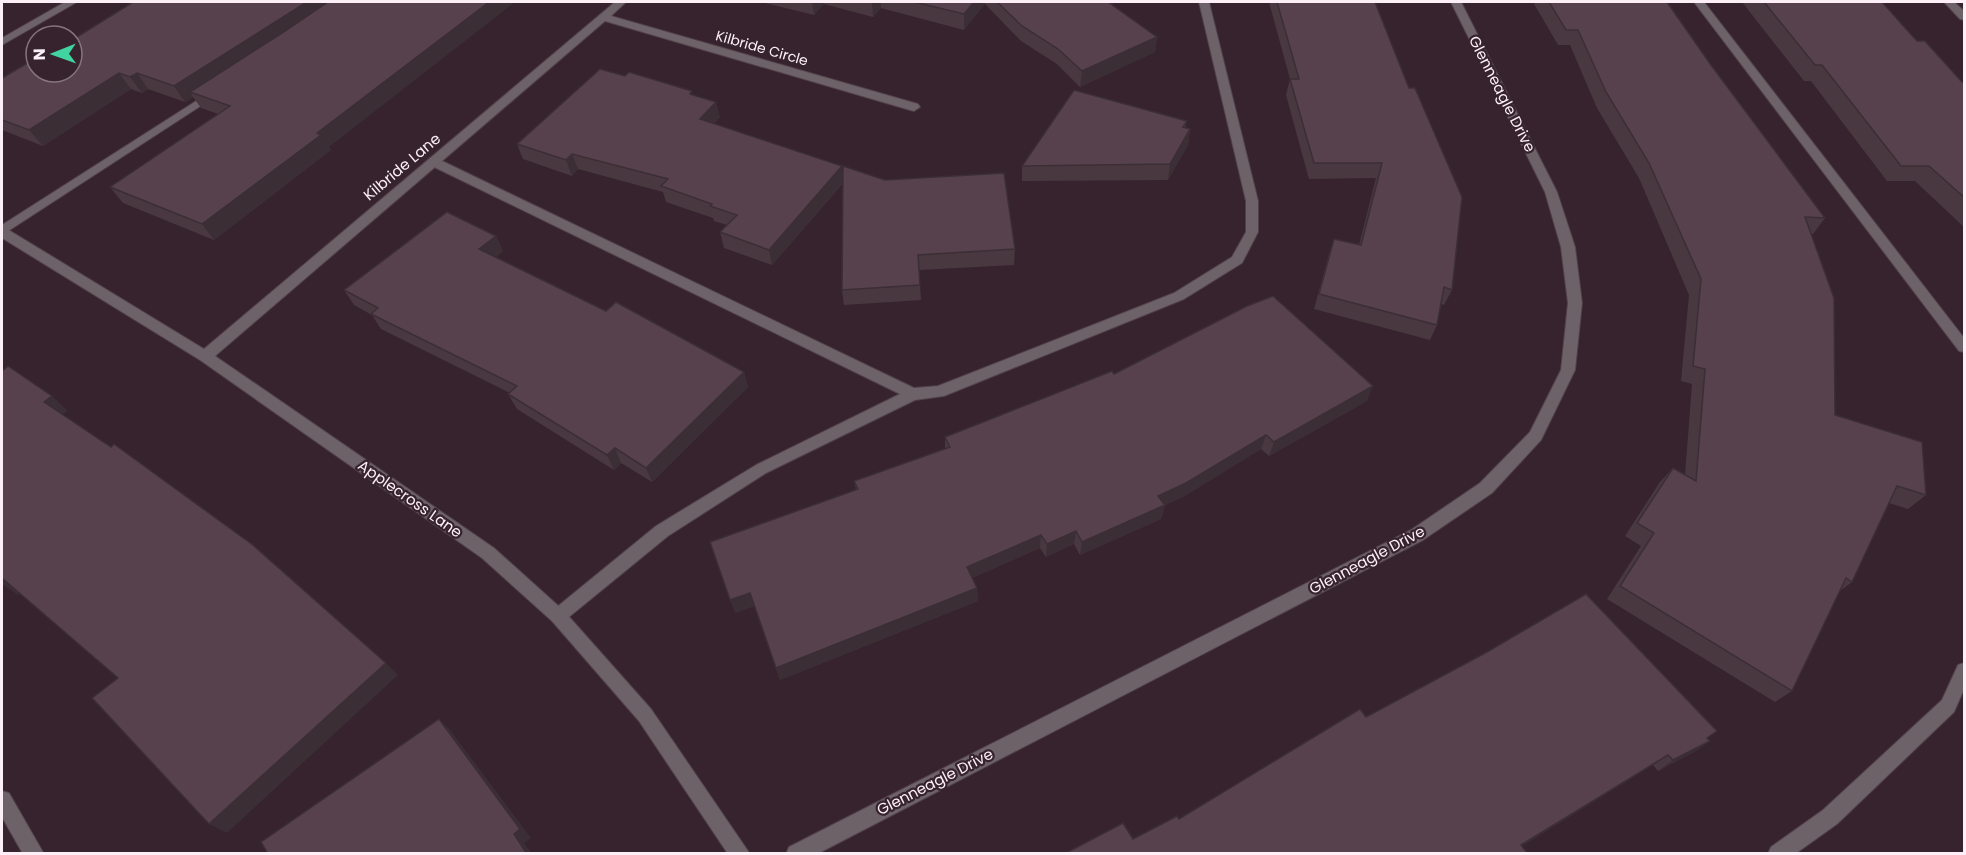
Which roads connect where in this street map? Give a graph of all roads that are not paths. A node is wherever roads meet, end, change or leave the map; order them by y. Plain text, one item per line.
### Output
1 (72, 2) edge
2 (621, 2) edge
3 (1204, 2) edge
4 (1456, 2) edge
5 (1699, 2) edge
6 (1949, 2) edge
7 (603, 17) junction
8 (1965, 18) edge
9 (2, 42) edge
10 (227, 83) edge
11 (914, 107) dead end
12 (434, 162) junction
13 (2, 232) edge
14 (1965, 347) edge
15 (205, 356) junction
16 (913, 394) junction
17 (558, 616) junction
18 (1965, 671) edge
19 (2, 800) edge
20 (34, 854) edge
21 (741, 854) edge
22 (795, 854) edge
23 (1778, 854) edge

1 - 9 street
2 - 7 street, Kilbride Lane
3 - 16 street
4 - 22 street, Glenneagle Drive
5 - 14 street
6 - 8 street
7 - 11 street, Kilbride Circle
7 - 12 street, Kilbride Lane
10 - 13 street
12 - 15 street, Kilbride Lane
12 - 16 street
13 - 15 street, Applecross Lane
15 - 17 street, Applecross Lane
16 - 17 street
17 - 21 street, Applecross Lane
18 - 23 street
19 - 20 street

